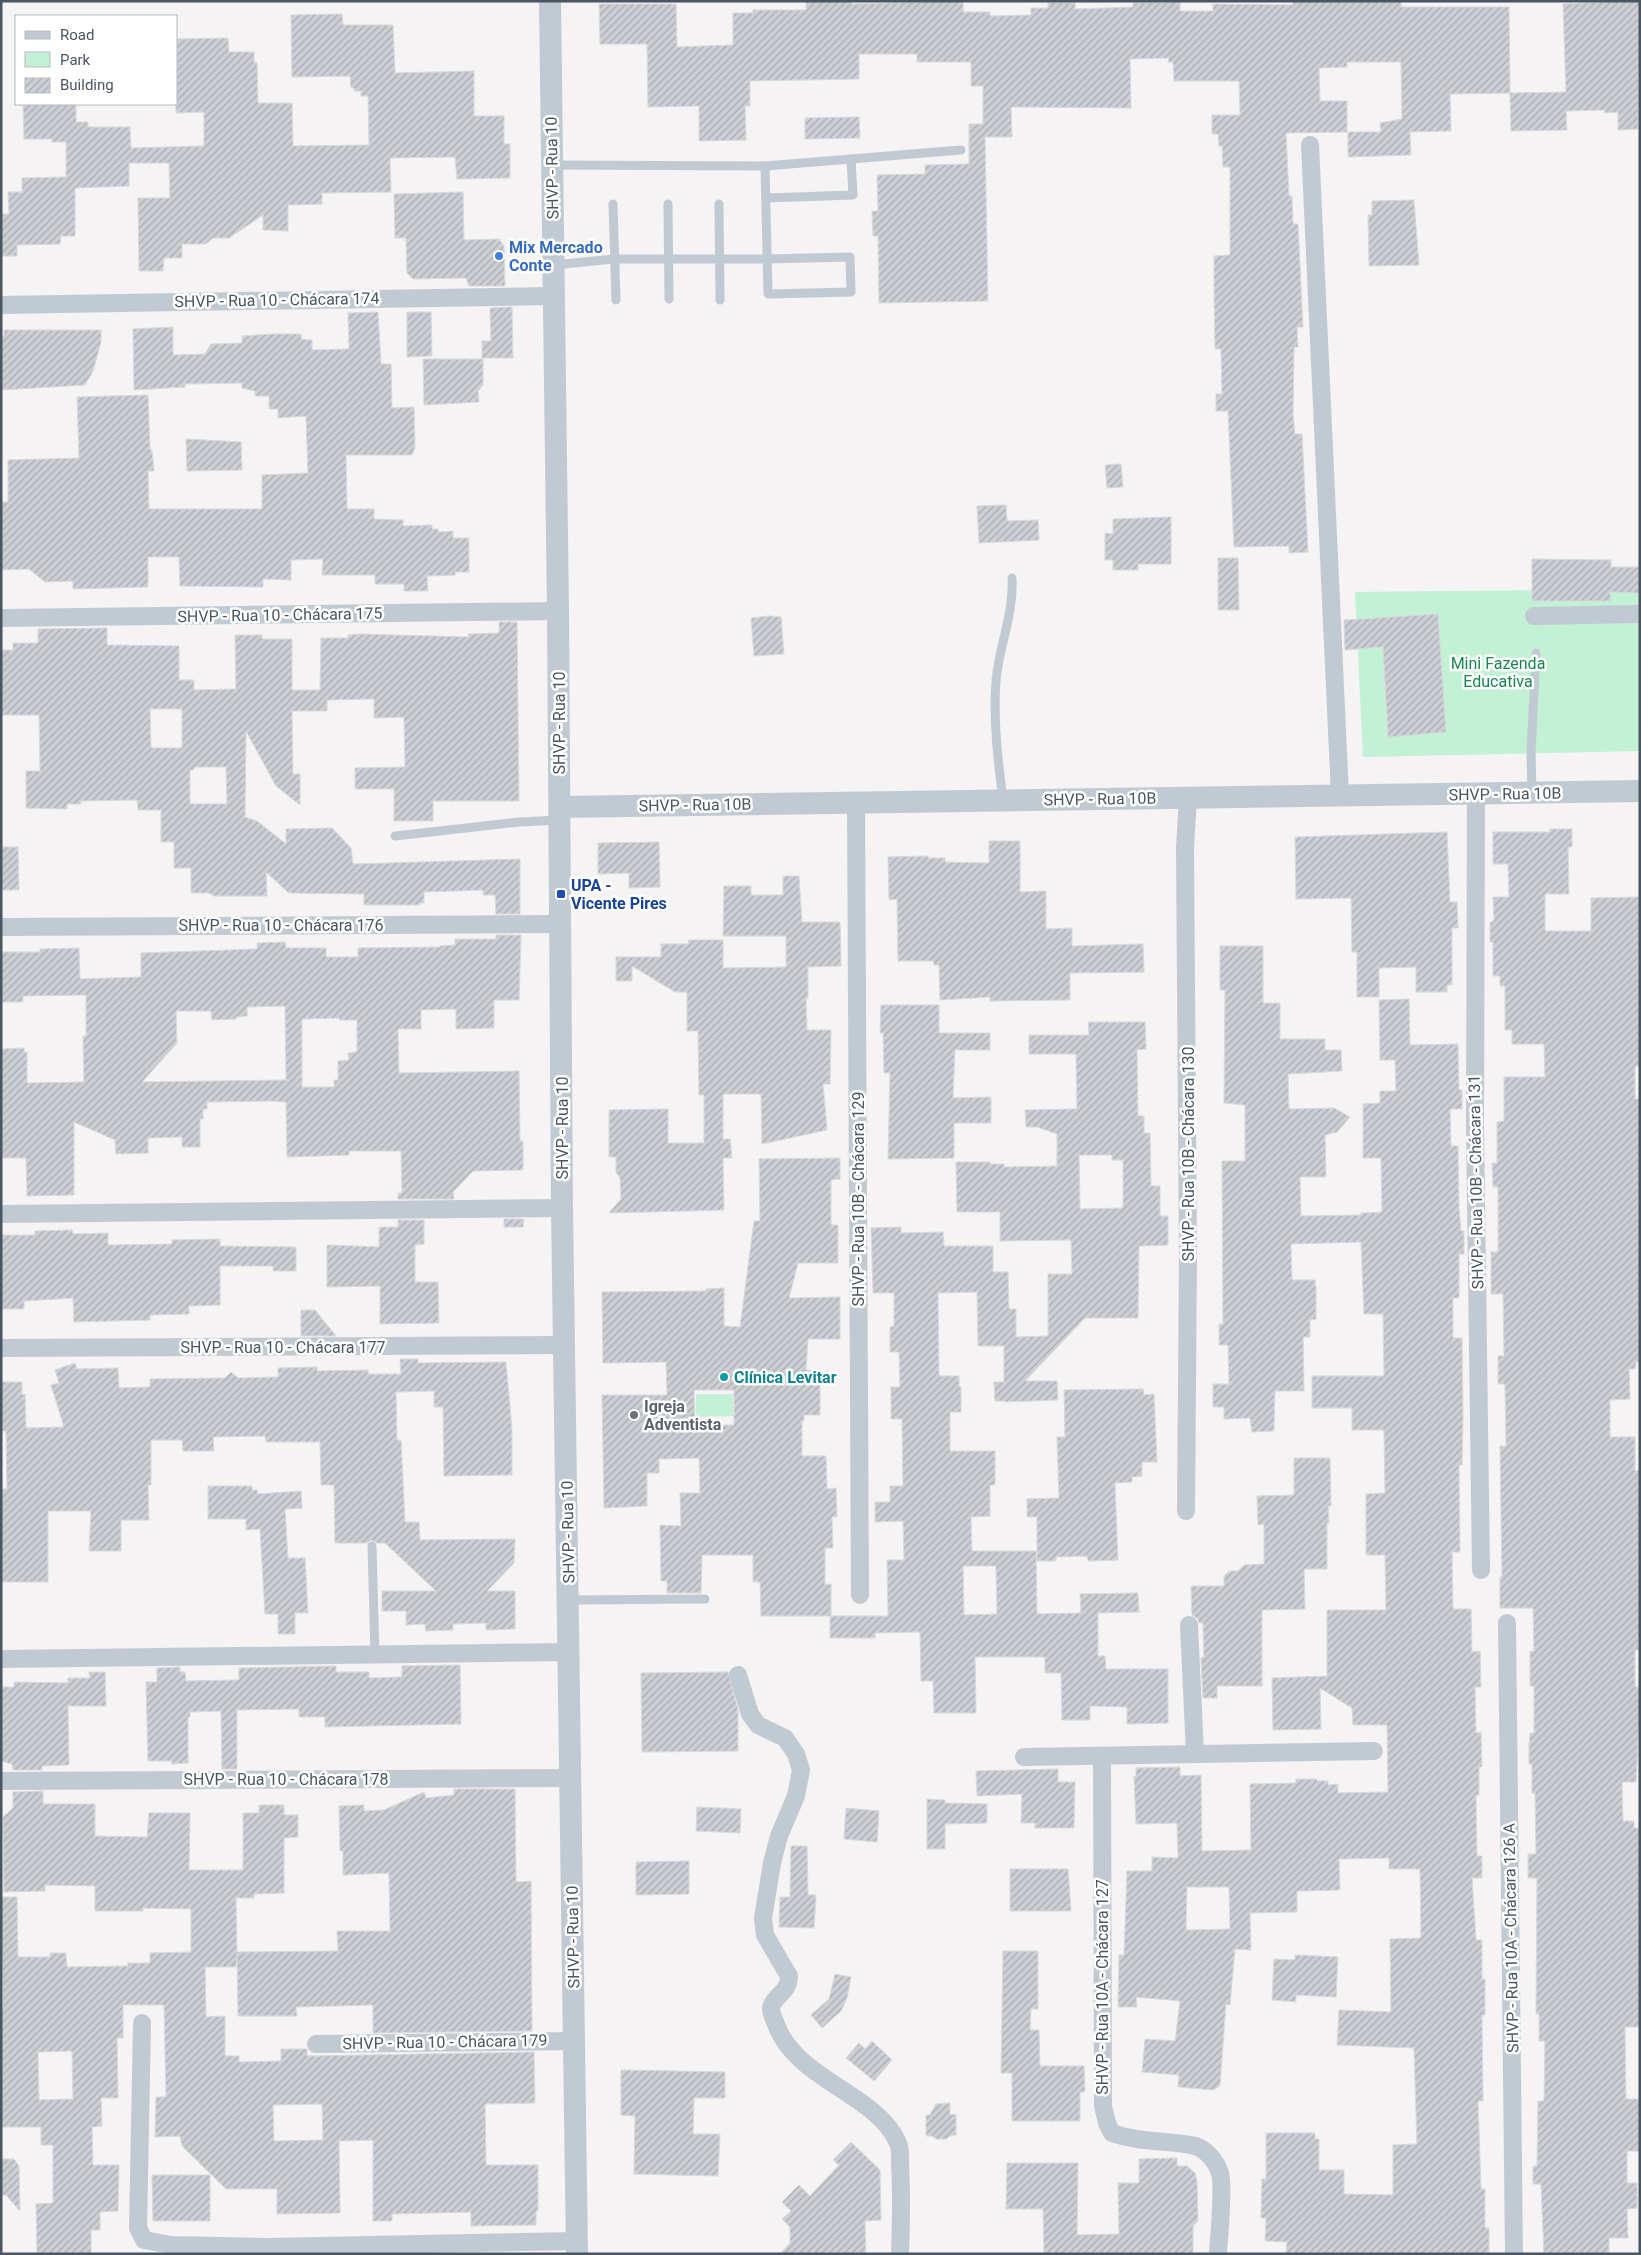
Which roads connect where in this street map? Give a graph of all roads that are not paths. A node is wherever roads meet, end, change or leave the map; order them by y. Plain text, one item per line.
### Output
1 (550, 1) edge
2 (1310, 145) dead end
3 (961, 150) dead end
4 (851, 159) junction
5 (552, 165) junction
6 (765, 166) junction
7 (766, 198) junction
8 (614, 204) dead end
9 (668, 204) dead end
10 (719, 204) dead end
11 (721, 258) junction
12 (614, 259) junction
13 (668, 259) junction
14 (767, 259) junction
15 (554, 265) junction
16 (554, 296) junction
17 (669, 299) dead end
18 (616, 300) dead end
19 (720, 300) dead end
20 (1, 304) edge
21 (1012, 578) dead end
22 (558, 611) junction
23 (1640, 614) edge
24 (1534, 616) dead end
25 (1, 618) edge
26 (1536, 653) dead end
27 (1640, 790) edge
28 (1532, 793) junction
29 (1476, 794) junction
30 (1340, 796) junction
31 (1188, 797) junction
32 (1003, 800) junction
33 (856, 802) junction
34 (560, 813) junction
35 (395, 836) dead end
36 (561, 924) junction
37 (1, 927) edge
38 (562, 1208) junction
39 (1, 1214) edge
40 (564, 1345) junction
41 (1, 1348) edge
42 (1186, 1511) dead end
43 (372, 1546) dead end
44 (1481, 1570) dead end
45 (860, 1595) dead end
46 (706, 1599) dead end
47 (569, 1600) junction
48 (1507, 1623) dead end
49 (1189, 1625) dead end
50 (570, 1652) junction
51 (374, 1654) junction
52 (1, 1659) edge
53 (738, 1675) dead end
54 (1374, 1751) dead end
55 (1195, 1754) junction
56 (1024, 1757) dead end
57 (1102, 1757) junction
58 (571, 1778) junction
59 (1, 1781) edge
60 (142, 2023) dead end
61 (574, 2041) junction
62 (316, 2044) dead end
63 (577, 2248) edge
64 (900, 2254) edge
65 (1218, 2254) edge
66 (1514, 2254) edge

1 - 5 street, SHVP - Rua 10
2 - 30 street
3 - 4 lane
4 - 6 lane
4 - 7 lane
5 - 6 lane
5 - 15 street, SHVP - Rua 10
6 - 7 lane
7 - 14 lane
8 - 12 lane
9 - 13 lane
10 - 11 lane
11 - 13 lane
11 - 14 lane
11 - 19 lane
12 - 13 lane
12 - 15 lane
12 - 18 lane
13 - 17 lane
14 - 14 lane
15 - 16 street, SHVP - Rua 10
16 - 20 street, SHVP - Rua 10 - Chácara 174
16 - 22 street, SHVP - Rua 10
21 - 32 lane
22 - 25 street, SHVP - Rua 10 - Chácara 175
22 - 34 street, SHVP - Rua 10
23 - 24 street
26 - 28 lane
27 - 28 street, SHVP - Rua 10B
28 - 29 street, SHVP - Rua 10B
29 - 30 street, SHVP - Rua 10B
29 - 44 street, SHVP - Rua 10B - Chácara 131
30 - 31 street, SHVP - Rua 10B
31 - 32 street, SHVP - Rua 10B
31 - 42 street, SHVP - Rua 10B - Chácara 130
32 - 33 street, SHVP - Rua 10B
33 - 34 street, SHVP - Rua 10B
33 - 45 street, SHVP - Rua 10B - Chácara 129
34 - 35 lane
34 - 36 street, SHVP - Rua 10
36 - 37 street, SHVP - Rua 10 - Chácara 176
36 - 38 street, SHVP - Rua 10
38 - 39 street
38 - 40 street, SHVP - Rua 10
40 - 41 street, SHVP - Rua 10 - Chácara 177
40 - 47 street, SHVP - Rua 10
43 - 51 lane
46 - 47 lane
47 - 50 street, SHVP - Rua 10
48 - 66 street, SHVP - Rua 10A - Chácara 126 A
49 - 55 street
50 - 51 street
50 - 58 street, SHVP - Rua 10
51 - 52 street
53 - 64 street
54 - 55 street
55 - 57 street
56 - 57 street
57 - 65 street, SHVP - Rua 10A - Chácara 127
58 - 59 street, SHVP - Rua 10 - Chácara 178
58 - 61 street, SHVP - Rua 10
60 - 63 street
61 - 62 street, SHVP - Rua 10 - Chácara 179
61 - 63 street, SHVP - Rua 10

